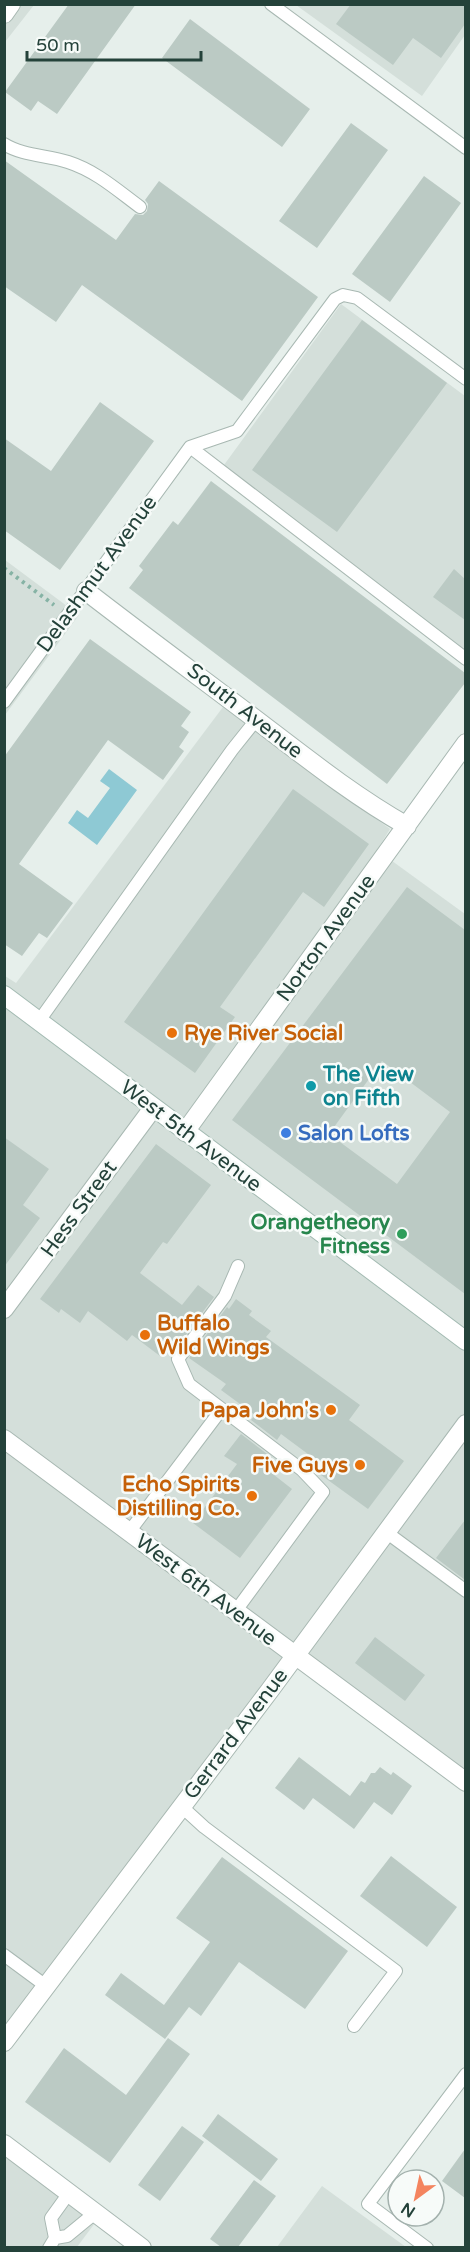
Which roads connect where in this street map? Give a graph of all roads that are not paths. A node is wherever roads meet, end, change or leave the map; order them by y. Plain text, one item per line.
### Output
1 (11, 4) edge
2 (272, 4) edge
3 (4, 14) edge
4 (4, 144) edge
5 (465, 148) edge
6 (140, 207) dead end
7 (465, 379) edge
8 (190, 447) junction
9 (86, 591) junction
10 (465, 658) edge
11 (4, 702) edge
12 (256, 720) junction
13 (465, 743) edge
14 (406, 826) junction
15 (4, 995) edge
16 (39, 1021) junction
17 (153, 1108) junction
18 (185, 1132) junction
19 (238, 1266) dead end
20 (4, 1309) edge
21 (465, 1341) edge
22 (221, 1410) junction
23 (465, 1424) edge
24 (4, 1439) edge
25 (129, 1532) junction
26 (386, 1532) junction
27 (465, 1591) edge
28 (235, 1612) junction
29 (295, 1656) junction
30 (465, 1782) edge
31 (181, 1806) junction
32 (4, 1955) edge
33 (46, 1986) junction
34 (354, 2026) dead end
35 (4, 2042) edge
36 (465, 2074) edge
37 (4, 2144) edge
38 (69, 2193) junction
39 (95, 2213) junction
40 (52, 2243) edge
41 (142, 2247) edge
42 (427, 2247) edge

1 - 3 street
2 - 5 lane
4 - 6 lane
7 - 8 lane
8 - 9 lane, Delashmut Avenue
8 - 10 lane
9 - 11 lane, Delashmut Avenue
9 - 12 street, South Avenue
12 - 14 street, South Avenue
12 - 16 lane
13 - 14 street, Norton Avenue
14 - 18 street, Norton Avenue
15 - 16 street, West 5th Avenue
16 - 17 street, West 5th Avenue
17 - 18 street, West 5th Avenue
17 - 20 street, Hess Street
18 - 21 street, West 5th Avenue
19 - 22 lane
22 - 25 lane
22 - 28 lane
23 - 26 street, Gerrard Avenue
24 - 25 street, West 6th Avenue
25 - 28 street, West 6th Avenue
26 - 27 lane
26 - 29 street, Gerrard Avenue
28 - 29 street, West 6th Avenue
29 - 30 street, West 6th Avenue
29 - 31 street, Gerrard Avenue
31 - 33 street, Gerrard Avenue
31 - 34 lane
32 - 33 lane
33 - 35 street, Gerrard Avenue
36 - 42 lane
37 - 38 street
38 - 39 street
38 - 40 lane
39 - 40 lane
39 - 41 street

